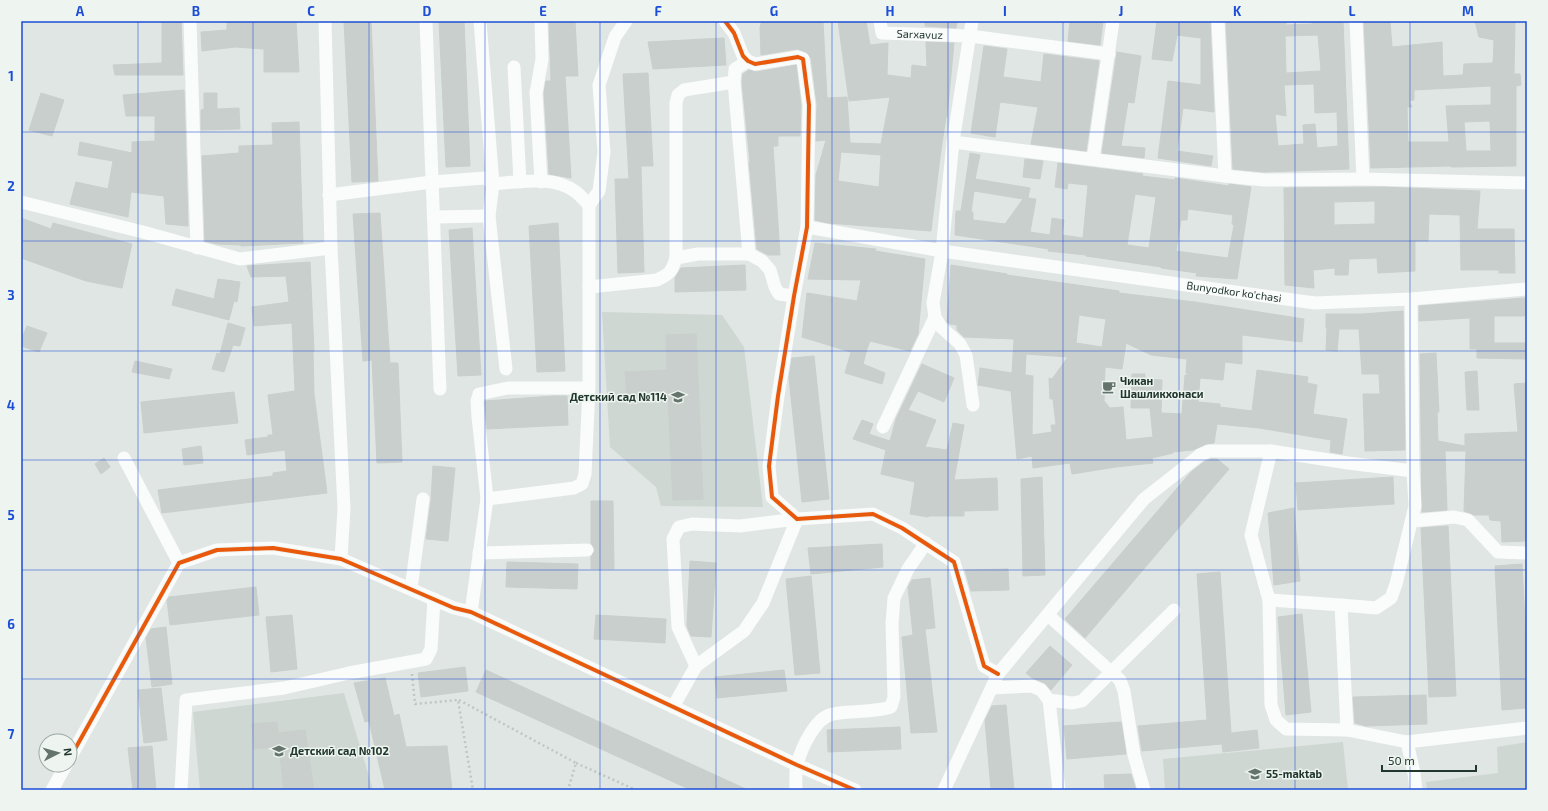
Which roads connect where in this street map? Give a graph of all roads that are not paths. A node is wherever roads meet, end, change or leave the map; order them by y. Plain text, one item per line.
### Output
1 (190, 21) edge
2 (324, 21) edge
3 (426, 21) edge
4 (480, 21) edge
5 (541, 21) edge
6 (626, 21) edge
7 (725, 21) edge
8 (880, 21) edge
9 (972, 21) edge
10 (1113, 21) edge
11 (1218, 21) edge
12 (1356, 21) edge
13 (970, 36) junction
14 (1109, 54) junction
15 (748, 61) junction
16 (514, 67) dead end
17 (734, 82) junction
18 (953, 142) junction
19 (1093, 159) junction
20 (1225, 176) junction
21 (1363, 179) junction
22 (432, 182) junction
23 (520, 182) junction
24 (540, 182) junction
25 (1527, 183) edge
26 (493, 184) junction
27 (329, 195) junction
28 (21, 202) edge
29 (589, 205) junction
30 (489, 216) junction
31 (434, 217) junction
32 (807, 227) junction
33 (197, 248) junction
34 (331, 248) junction
35 (942, 252) junction
36 (749, 254) junction
37 (676, 258) junction
38 (589, 288) junction
39 (1527, 289) edge
40 (794, 296) junction
41 (1411, 299) junction
42 (935, 317) junction
43 (506, 369) dead end
44 (589, 388) junction
45 (440, 389) dead end
46 (974, 405) dead end
47 (883, 427) dead end
48 (1272, 451) junction
49 (124, 458) dead end
50 (1413, 471) junction
51 (423, 499) dead end
52 (487, 499) junction
53 (797, 519) junction
54 (1412, 521) junction
55 (926, 543) junction
56 (588, 550) dead end
57 (479, 553) junction
58 (1527, 553) edge
59 (341, 559) junction
60 (178, 563) junction
61 (411, 589) junction
62 (434, 599) junction
63 (1269, 600) junction
64 (1341, 605) junction
65 (1174, 610) dead end
66 (471, 612) junction
67 (1048, 615) junction
68 (696, 666) junction
69 (1112, 671) junction
70 (998, 674) junction
71 (992, 688) junction
72 (1049, 700) junction
73 (673, 707) junction
74 (1527, 728) edge
75 (1346, 730) junction
76 (1407, 742) junction
77 (78, 744) edge
78 (797, 765) junction
79 (62, 773) edge
80 (52, 790) edge
81 (181, 790) edge
82 (796, 790) edge
83 (855, 790) edge
84 (944, 790) edge
85 (1059, 790) edge
86 (1144, 790) edge
87 (1416, 790) edge

1 - 33 street
2 - 27 street
3 - 22 street
4 - 26 street
5 - 24 street
6 - 29 street
7 - 15 street
8 - 13 street, Sarxavuz
9 - 13 street
10 - 14 street
11 - 20 street
12 - 21 street
13 - 14 street
13 - 18 street
14 - 19 street
15 - 17 street
15 - 32 street
16 - 23 street
17 - 36 street
17 - 37 street
18 - 19 street
18 - 35 street
19 - 20 street
20 - 21 street
21 - 25 street
22 - 26 street
22 - 27 street
22 - 31 street
23 - 24 street
23 - 26 street
24 - 29 street
26 - 30 street
27 - 34 street
28 - 33 street
29 - 38 street
30 - 31 street
30 - 43 street
31 - 45 street
32 - 35 street, Bunyodkor ko'chasi
32 - 40 street
33 - 34 street
34 - 59 street
35 - 41 street, Bunyodkor ko'chasi
35 - 42 street
36 - 37 street
36 - 40 street
37 - 38 street
38 - 44 street
39 - 41 street, Bunyodkor ko'chasi
40 - 53 street
41 - 50 street
42 - 46 street
42 - 47 street
44 - 52 street
44 - 52 street
48 - 50 street
48 - 63 street
48 - 67 street
49 - 60 street
50 - 54 street
51 - 61 street
52 - 57 street
53 - 55 street
53 - 68 street
53 - 68 street
54 - 58 street
54 - 64 street
55 - 70 street
55 - 78 street
56 - 57 street
57 - 66 street
59 - 60 street
59 - 61 street
60 - 77 street
61 - 62 street
62 - 66 street
62 - 81 street
63 - 64 street
63 - 75 street
64 - 75 street
65 - 69 street
66 - 73 street
67 - 69 street
67 - 70 street
68 - 73 street
69 - 72 street
69 - 86 street
70 - 71 street
71 - 72 street
71 - 84 street
72 - 85 street
73 - 78 street
74 - 76 street
75 - 76 street
76 - 87 street
78 - 82 street
78 - 83 street
79 - 80 street

